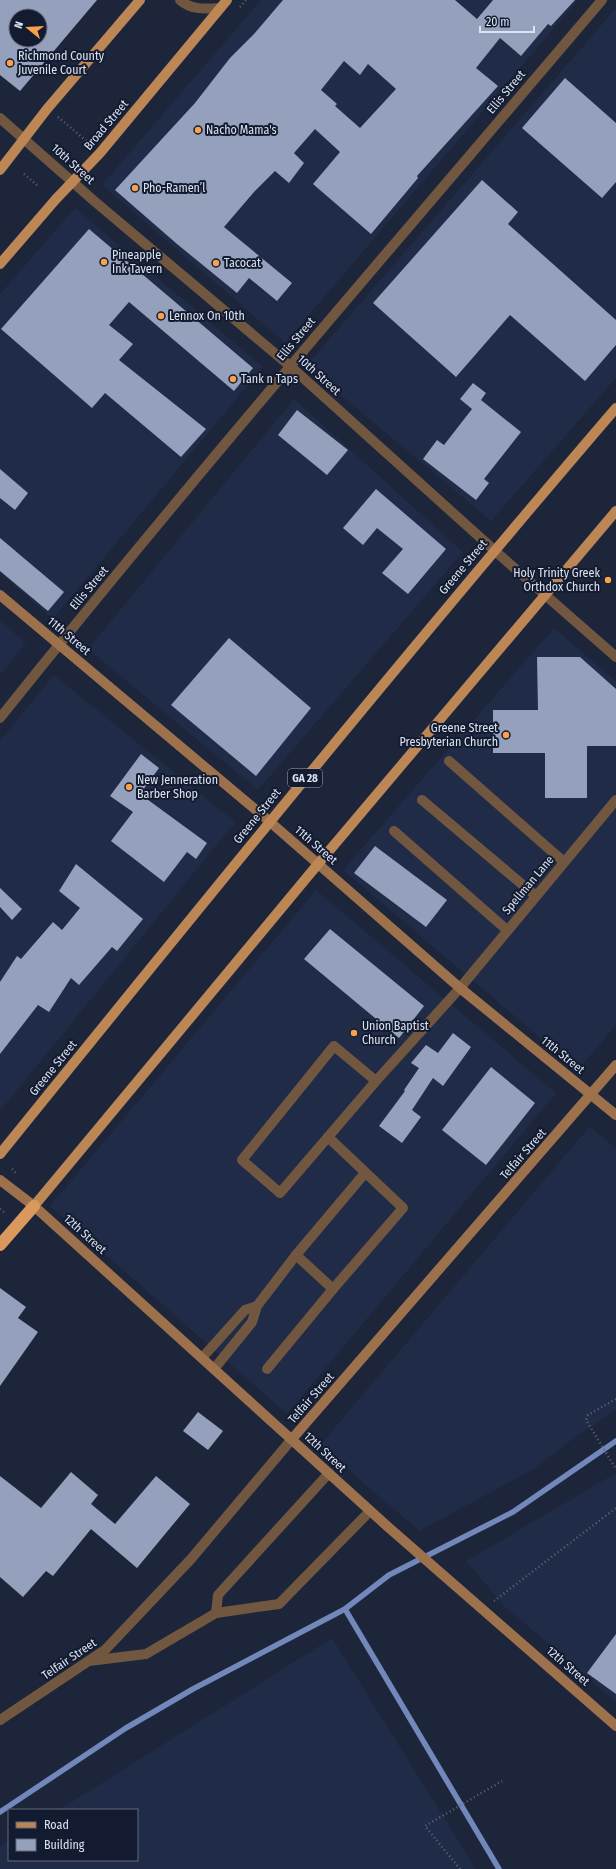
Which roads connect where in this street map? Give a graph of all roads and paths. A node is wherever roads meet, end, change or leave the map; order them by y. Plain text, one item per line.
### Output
1 (140, 0) edge
2 (180, 0) edge
3 (227, 0) edge
4 (602, 0) edge
5 (220, 8) junction
6 (57, 117) dead end
7 (0, 118) edge
8 (24, 139) junction
9 (90, 144) dead end
10 (0, 170) edge
11 (24, 174) dead end
12 (73, 182) junction
13 (38, 186) dead end
14 (0, 264) edge
15 (290, 366) junction
16 (616, 408) edge
17 (616, 511) edge
18 (494, 550) junction
19 (0, 595) edge
20 (545, 595) junction
21 (58, 645) junction
22 (616, 656) edge
23 (0, 718) edge
24 (449, 761) dead end
25 (422, 800) dead end
26 (616, 800) edge
27 (269, 821) junction
28 (394, 832) dead end
29 (564, 862) junction
30 (318, 864) junction
31 (536, 896) junction
32 (507, 930) junction
33 (460, 988) junction
34 (616, 1065) edge
35 (376, 1081) junction
36 (592, 1095) junction
37 (616, 1115) edge
38 (328, 1138) junction
39 (0, 1154) edge
40 (365, 1173) junction
41 (0, 1180) edge
42 (34, 1206) junction
43 (0, 1209) edge
44 (4, 1212) dead end
45 (0, 1246) edge
46 (296, 1255) junction
47 (333, 1289) junction
48 (257, 1306) junction
49 (202, 1358) junction
50 (214, 1369) junction
51 (267, 1369) dead end
52 (616, 1399) edge
53 (292, 1439) junction
54 (616, 1469) edge
55 (329, 1473) junction
56 (616, 1508) edge
57 (370, 1511) junction
58 (494, 1601) dead end
59 (216, 1613) junction
60 (89, 1661) junction
61 (0, 1720) edge
62 (616, 1726) edge
63 (502, 1781) dead end
64 (460, 1869) edge

1 - 8 main road
2 - 5 street
3 - 5 main road, Broad Street
4 - 15 street, Ellis Street
5 - 12 main road, Broad Street
6 - 9 path
7 - 8 street, 10th Street
8 - 10 main road
8 - 12 street, 10th Street
11 - 13 path
12 - 14 main road, Broad Street
12 - 15 street, 10th Street
15 - 18 street, 10th Street
15 - 21 street, Ellis Street
16 - 18 main road, Greene Street / GA 28
17 - 20 main road
18 - 20 street, 10th Street
18 - 27 main road, Greene Street / GA 28
19 - 21 street, 11th Street
20 - 22 street, 10th Street
20 - 30 main road
21 - 23 street, Ellis Street
21 - 27 street, 11th Street
24 - 29 street
25 - 31 street
26 - 29 street, Spellman Lane
27 - 30 street, 11th Street
27 - 39 main road, Greene Street / GA 28
28 - 32 street
29 - 31 street, Spellman Lane
30 - 33 street, 11th Street
30 - 42 main road
31 - 32 street, Spellman Lane
32 - 33 street, Spellman Lane
33 - 35 street, Spellman Lane
33 - 36 street, 11th Street
34 - 36 street, Telfair Street
35 - 38 street, Spellman Lane
35 - 38 street, Spellman Lane
36 - 37 street, 11th Street
36 - 53 street, Telfair Street
38 - 40 street
40 - 46 street
40 - 47 street
41 - 42 street, 12th Street
42 - 45 highway
42 - 49 street, 12th Street
43 - 44 path
46 - 47 street
46 - 48 street
47 - 51 street
48 - 49 street
48 - 50 street
49 - 50 street, 12th Street
50 - 53 street, 12th Street
52 - 54 path
53 - 55 street, 12th Street
53 - 60 street, Telfair Street
55 - 57 street, 12th Street
55 - 59 street
56 - 58 path
57 - 59 street
57 - 62 street, 12th Street
59 - 60 street
60 - 61 street, Telfair Street
63 - 64 path

